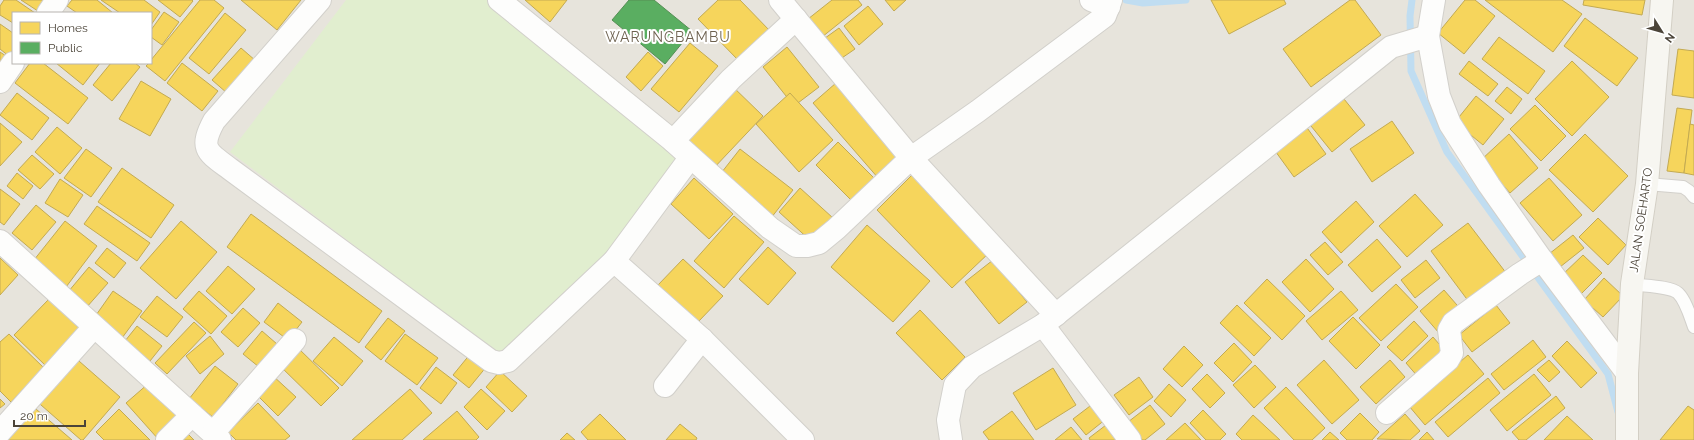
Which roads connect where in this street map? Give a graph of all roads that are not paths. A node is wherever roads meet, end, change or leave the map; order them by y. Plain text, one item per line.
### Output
1 (57, 0) edge
2 (320, 0) edge
3 (500, 0) edge
4 (780, 0) edge
5 (1434, 0) edge
6 (1662, 0) edge
7 (1104, 2) edge
8 (49, 12) edge
9 (796, 19) junction
10 (1424, 37) junction
11 (12, 64) edge
12 (0, 82) edge
13 (673, 141) junction
14 (690, 158) junction
15 (911, 158) junction
16 (1647, 184) junction
17 (1694, 197) edge
18 (0, 241) edge
19 (614, 261) junction
20 (1532, 266) junction
21 (1632, 284) junction
22 (1049, 320) junction
23 (94, 327) junction
24 (1694, 327) edge
25 (702, 339) junction
26 (295, 340) dead end
27 (1627, 373) junction
28 (665, 386) dead end
29 (1387, 413) dead end
30 (192, 414) junction
31 (0, 432) edge
32 (216, 436) edge
33 (167, 440) edge
34 (803, 440) edge
35 (951, 440) edge
36 (1130, 440) edge
37 (1627, 440) edge

1 - 8 street
2 - 19 street
3 - 13 street
4 - 9 street
5 - 10 street
6 - 16 street, JALAN SOEHARTO
7 - 15 street
9 - 13 street
9 - 15 street
10 - 20 street
10 - 22 street
11 - 12 street
13 - 14 street
14 - 15 street
14 - 19 street
15 - 22 street
16 - 17 lane
16 - 21 street, JALAN SOEHARTO
18 - 23 street
19 - 25 street
20 - 27 street
20 - 29 street
21 - 24 lane
21 - 27 street, JALAN SOEHARTO
22 - 35 street
22 - 36 street
23 - 30 street
23 - 31 street
25 - 28 street
25 - 34 street
26 - 32 street
27 - 37 street, JALAN SOEHARTO
30 - 32 street
30 - 33 street

